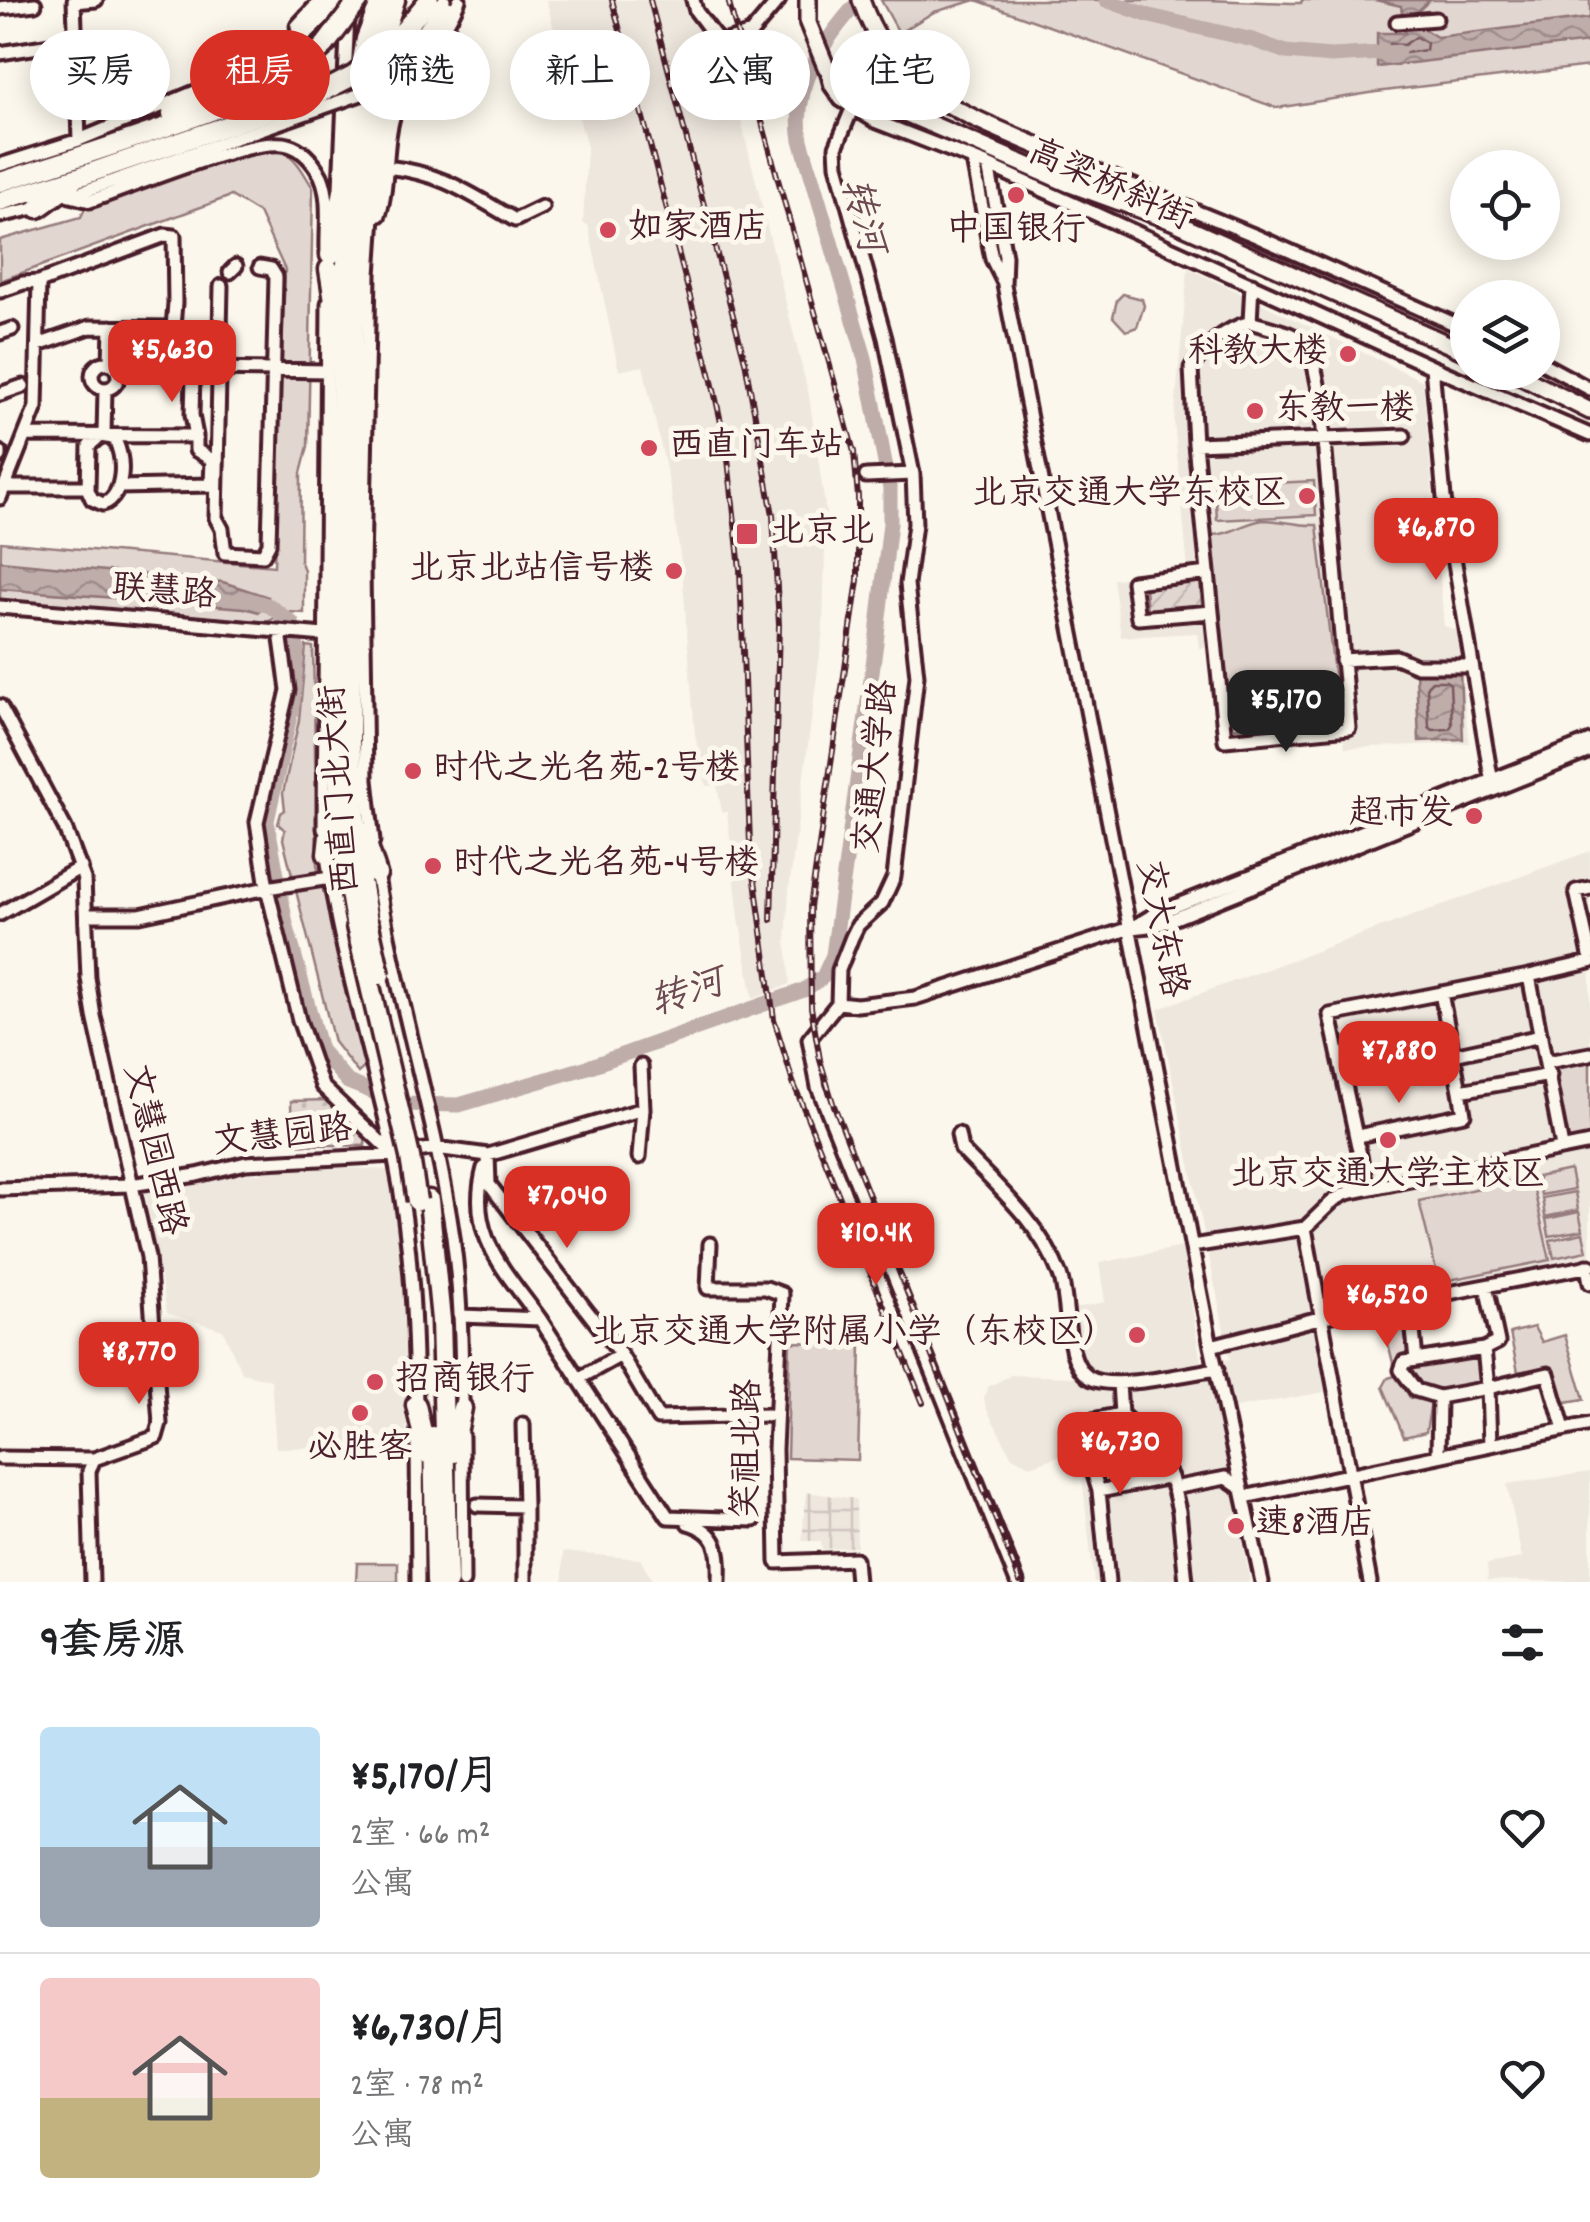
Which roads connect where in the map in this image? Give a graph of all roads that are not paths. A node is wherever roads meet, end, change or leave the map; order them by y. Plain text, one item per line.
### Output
1 (96, 0) edge
2 (334, 0) edge
3 (349, 0) edge
4 (359, 0) edge
5 (381, 0) edge
6 (396, 0) edge
7 (429, 0) edge
8 (444, 0) edge
9 (456, 0) edge
10 (693, 0) edge
11 (780, 0) edge
12 (808, 0) edge
13 (861, 0) edge
14 (74, 1) edge
15 (36, 4) dead end
16 (0, 8) edge
17 (319, 10) edge
18 (1436, 18) dead end
19 (1396, 22) dead end
20 (75, 30) edge
21 (875, 30) edge
22 (30, 48) edge
23 (0, 52) edge
24 (826, 67) junction
25 (830, 70) edge
26 (830, 82) edge
27 (330, 93) edge
28 (330, 98) edge
29 (970, 116) edge
30 (79, 120) edge
31 (258, 120) edge
32 (269, 120) edge
33 (847, 120) edge
34 (886, 120) edge
35 (916, 120) edge
36 (994, 130) junction
37 (80, 148) junction
38 (984, 155) junction
39 (1068, 160) junction
40 (0, 165) edge
41 (386, 167) junction
42 (81, 176) junction
43 (0, 182) edge
44 (358, 188) junction
45 (72, 196) junction
46 (0, 201) edge
47 (542, 207) dead end
48 (38, 208) junction
49 (0, 216) edge
50 (373, 233) junction
51 (329, 262) junction
52 (260, 267) dead end
53 (369, 271) junction
54 (39, 282) junction
55 (1252, 284) junction
56 (221, 286) dead end
57 (0, 291) edge
58 (1250, 322) junction
59 (1450, 322) edge
60 (107, 327) junction
61 (172, 328) junction
62 (1450, 334) edge
63 (38, 345) junction
64 (1450, 345) edge
65 (342, 351) junction
66 (106, 363) junction
67 (355, 365) junction
68 (1432, 367) junction
69 (219, 369) junction
70 (274, 370) junction
71 (327, 370) junction
72 (1560, 372) edge
73 (193, 374) junction
74 (1560, 380) edge
75 (1560, 384) edge
76 (23, 386) dead end
77 (1565, 386) junction
78 (1590, 388) edge
79 (105, 389) junction
80 (1548, 390) edge
81 (0, 394) edge
82 (1590, 400) edge
83 (1590, 411) edge
84 (26, 435) junction
85 (1590, 435) edge
86 (104, 436) junction
87 (196, 436) junction
88 (1404, 436) dead end
89 (1324, 439) junction
90 (1195, 444) junction
91 (908, 474) junction
92 (870, 476) dead end
93 (88, 487) junction
94 (119, 487) junction
95 (2, 493) edge
96 (1208, 573) junction
97 (0, 607) edge
98 (1212, 612) junction
99 (284, 632) junction
100 (324, 635) junction
101 (1342, 660) junction
102 (1471, 666) junction
103 (0, 706) edge
104 (1590, 741) edge
105 (1590, 751) edge
106 (336, 764) junction
107 (1493, 785) junction
108 (352, 798) junction
109 (327, 854) junction
110 (81, 867) junction
111 (377, 874) junction
112 (330, 878) junction
113 (1590, 888) edge
114 (268, 891) junction
115 (0, 914) edge
116 (88, 915) junction
117 (362, 922) junction
118 (1131, 928) junction
119 (1588, 937) edge
120 (1590, 959) edge
121 (1529, 976) junction
122 (1441, 993) junction
123 (838, 1004) junction
124 (1541, 1036) junction
125 (1590, 1054) edge
126 (1453, 1055) junction
127 (641, 1066) dead end
128 (1549, 1068) junction
129 (1460, 1091) junction
130 (644, 1109) junction
131 (431, 1122) junction
132 (386, 1124) junction
133 (958, 1134) dead end
134 (1358, 1136) junction
135 (1590, 1143) edge
136 (1562, 1147) junction
137 (436, 1148) junction
138 (488, 1154) junction
139 (394, 1155) junction
140 (639, 1157) dead end
141 (442, 1181) junction
142 (130, 1185) junction
143 (400, 1188) junction
144 (1367, 1188) junction
145 (0, 1189) edge
146 (1305, 1228) junction
147 (710, 1244) dead end
148 (1192, 1246) junction
149 (1588, 1266) edge
150 (1590, 1283) edge
151 (1486, 1286) junction
152 (1410, 1300) junction
153 (461, 1316) junction
154 (1323, 1317) junction
155 (540, 1319) junction
156 (1211, 1346) junction
157 (1484, 1349) junction
158 (621, 1355) junction
159 (1416, 1360) junction
160 (1216, 1369) junction
161 (578, 1379) junction
162 (1119, 1383) junction
163 (1488, 1388) junction
164 (1439, 1397) junction
165 (416, 1405) junction
166 (462, 1408) junction
167 (1121, 1414) junction
168 (768, 1415) dead end
169 (523, 1424) dead end
170 (1590, 1424) edge
171 (1564, 1429) junction
172 (1490, 1445) junction
173 (1438, 1456) junction
174 (0, 1458) edge
175 (94, 1459) junction
176 (1352, 1474) junction
177 (1172, 1482) junction
178 (440, 1486) junction
179 (1099, 1492) junction
180 (1243, 1493) junction
181 (477, 1505) dead end
182 (525, 1506) junction
183 (668, 1517) junction
184 (754, 1520) dead end
185 (92, 1582) edge
186 (418, 1582) edge
187 (436, 1582) edge
188 (448, 1582) edge
189 (463, 1582) edge
190 (525, 1582) edge
191 (719, 1582) edge
192 (856, 1582) edge
193 (1017, 1582) edge
194 (1108, 1582) edge
195 (1186, 1582) edge
196 (1262, 1582) edge
197 (1370, 1582) edge

1 - 14 street
2 - 17 highway
3 - 51 street
4 - 37 highway, bridge
5 - 44 highway, 西直门北大街
6 - 44 highway, 西直门北大街
7 - 27 highway, bridge
8 - 50 street, 西直门北大街
9 - 28 street, bridge
9 - 41 street
10 - 11 street
12 - 24 main road
13 - 21 main road, 高梁桥斜街
14 - 20 street
15 - 16 street
17 - 37 highway
18 - 19 street
22 - 23 street
24 - 25 main road, 高梁桥斜街
24 - 26 street
29 - 36 main road, 高梁桥斜街
30 - 37 street
31 - 42 highway
32 - 45 street
33 - 91 street, 交通大学路
34 - 38 street, 高梁桥斜街
35 - 38 main road, 高梁桥斜街
36 - 38 street
36 - 39 main road, 高梁桥斜街
37 - 40 street
37 - 43 highway
38 - 55 street, 高梁桥斜街
38 - 64 main road, 高梁桥斜街
38 - 118 street, 交大东路
39 - 59 street, 高梁桥斜街
39 - 62 main road, 高梁桥斜街
41 - 47 street
41 - 50 street
42 - 46 highway
42 - 48 highway
44 - 51 highway
44 - 53 highway
44 - 65 highway, 西直门北大街
44 - 67 highway, 西直门北大街
45 - 48 street
45 - 51 street
48 - 49 street
50 - 53 street, 西直门北大街
51 - 65 highway
51 - 71 street, 西直门北大街
52 - 70 street
53 - 67 highway
53 - 111 street, 西直门北大街
54 - 57 street
54 - 61 street
54 - 63 street
55 - 58 street
55 - 68 street, 高梁桥斜街
56 - 69 street
58 - 89 street
58 - 90 street
60 - 61 street
60 - 63 street
60 - 66 street
61 - 73 street
63 - 84 street
65 - 106 highway, 西直门北大街
66 - 79 street
66 - 79 street
67 - 108 highway, 西直门北大街
68 - 85 street, 高梁桥斜街
68 - 102 street
69 - 70 street
69 - 70 street
69 - 73 street
70 - 71 street
71 - 100 street, 西直门北大街
72 - 78 street
73 - 87 street
74 - 77 street
75 - 77 main road
76 - 81 street
77 - 82 main road
79 - 86 street
80 - 83 main road
84 - 86 street
84 - 95 street
86 - 87 street
86 - 93 street
86 - 94 street
87 - 94 street
88 - 89 street
89 - 90 street
89 - 101 street
90 - 96 street
91 - 92 street
91 - 123 street, 交通大学路
93 - 94 street
93 - 95 street
96 - 98 street
96 - 98 street
97 - 99 street, 联慧路
98 - 101 street
99 - 100 street, 联慧路
99 - 114 street
100 - 109 street, 西直门北大街
101 - 102 street
102 - 107 street
103 - 110 street, 文慧园西路
104 - 107 street
105 - 107 street
106 - 109 highway
106 - 117 highway, 西直门北大街
107 - 118 street
108 - 111 highway
108 - 117 highway, 西直门北大街
109 - 112 street, 西直门北大街
110 - 115 street
110 - 116 street, 文慧园西路
111 - 131 street, 西直门北大街
112 - 114 street
112 - 132 street, 西直门北大街
113 - 119 street
114 - 116 street
114 - 139 street
116 - 142 street, 文慧园西路
117 - 178 highway, 西直门北大街, bridge
118 - 123 street
118 - 148 street, 交大东路
119 - 120 street
120 - 121 street
121 - 122 street
121 - 124 street
122 - 126 street
122 - 134 street
123 - 193 street
124 - 126 street
124 - 128 street
125 - 128 street
126 - 129 street
127 - 130 street
128 - 129 street
128 - 136 street
129 - 134 street
130 - 138 street
130 - 140 street
131 - 132 street
131 - 137 street, 西直门北大街
132 - 139 street, 西直门北大街
133 - 162 street
134 - 144 street
135 - 136 street
136 - 144 street
137 - 138 street, 文慧园路
137 - 139 street, 文慧园路
137 - 141 street, 西直门北大街
138 - 155 street
138 - 158 street
139 - 142 street, 文慧园路
139 - 143 street, 西直门北大街
141 - 143 street
141 - 153 street, 西直门北大街
142 - 145 street, 文慧园路
142 - 175 street, 文慧园西路
143 - 165 street, 西直门北大街
144 - 146 street
146 - 148 street
146 - 154 street
147 - 192 street, 笑祖北路
148 - 156 street, 交大东路
149 - 150 street
149 - 151 street
151 - 152 street
151 - 157 street
152 - 154 street
152 - 159 street
153 - 155 street
153 - 166 street, 西直门北大街
154 - 156 street
154 - 176 street
155 - 161 street
156 - 160 street, 交大东路
157 - 159 street
157 - 163 street
158 - 161 street
158 - 168 street
159 - 164 street
160 - 162 street
160 - 180 street, 交大东路
161 - 183 street
162 - 167 street
163 - 164 street
163 - 171 street
163 - 172 street
164 - 173 street
165 - 178 highway
165 - 186 street, 西直门北大街
166 - 178 highway
166 - 189 street, 西直门北大街
167 - 177 street
167 - 179 street
169 - 182 street
170 - 171 street
171 - 172 street
172 - 173 street
173 - 176 street
174 - 175 street, 文慧园西路
175 - 185 street
176 - 180 street
176 - 197 street
177 - 179 street
177 - 180 street
177 - 195 street
178 - 187 highway, 西直门北大街
178 - 188 highway, 西直门北大街
179 - 194 street
180 - 196 street, 交大东路
181 - 182 street
182 - 190 street
183 - 184 street
183 - 191 street

